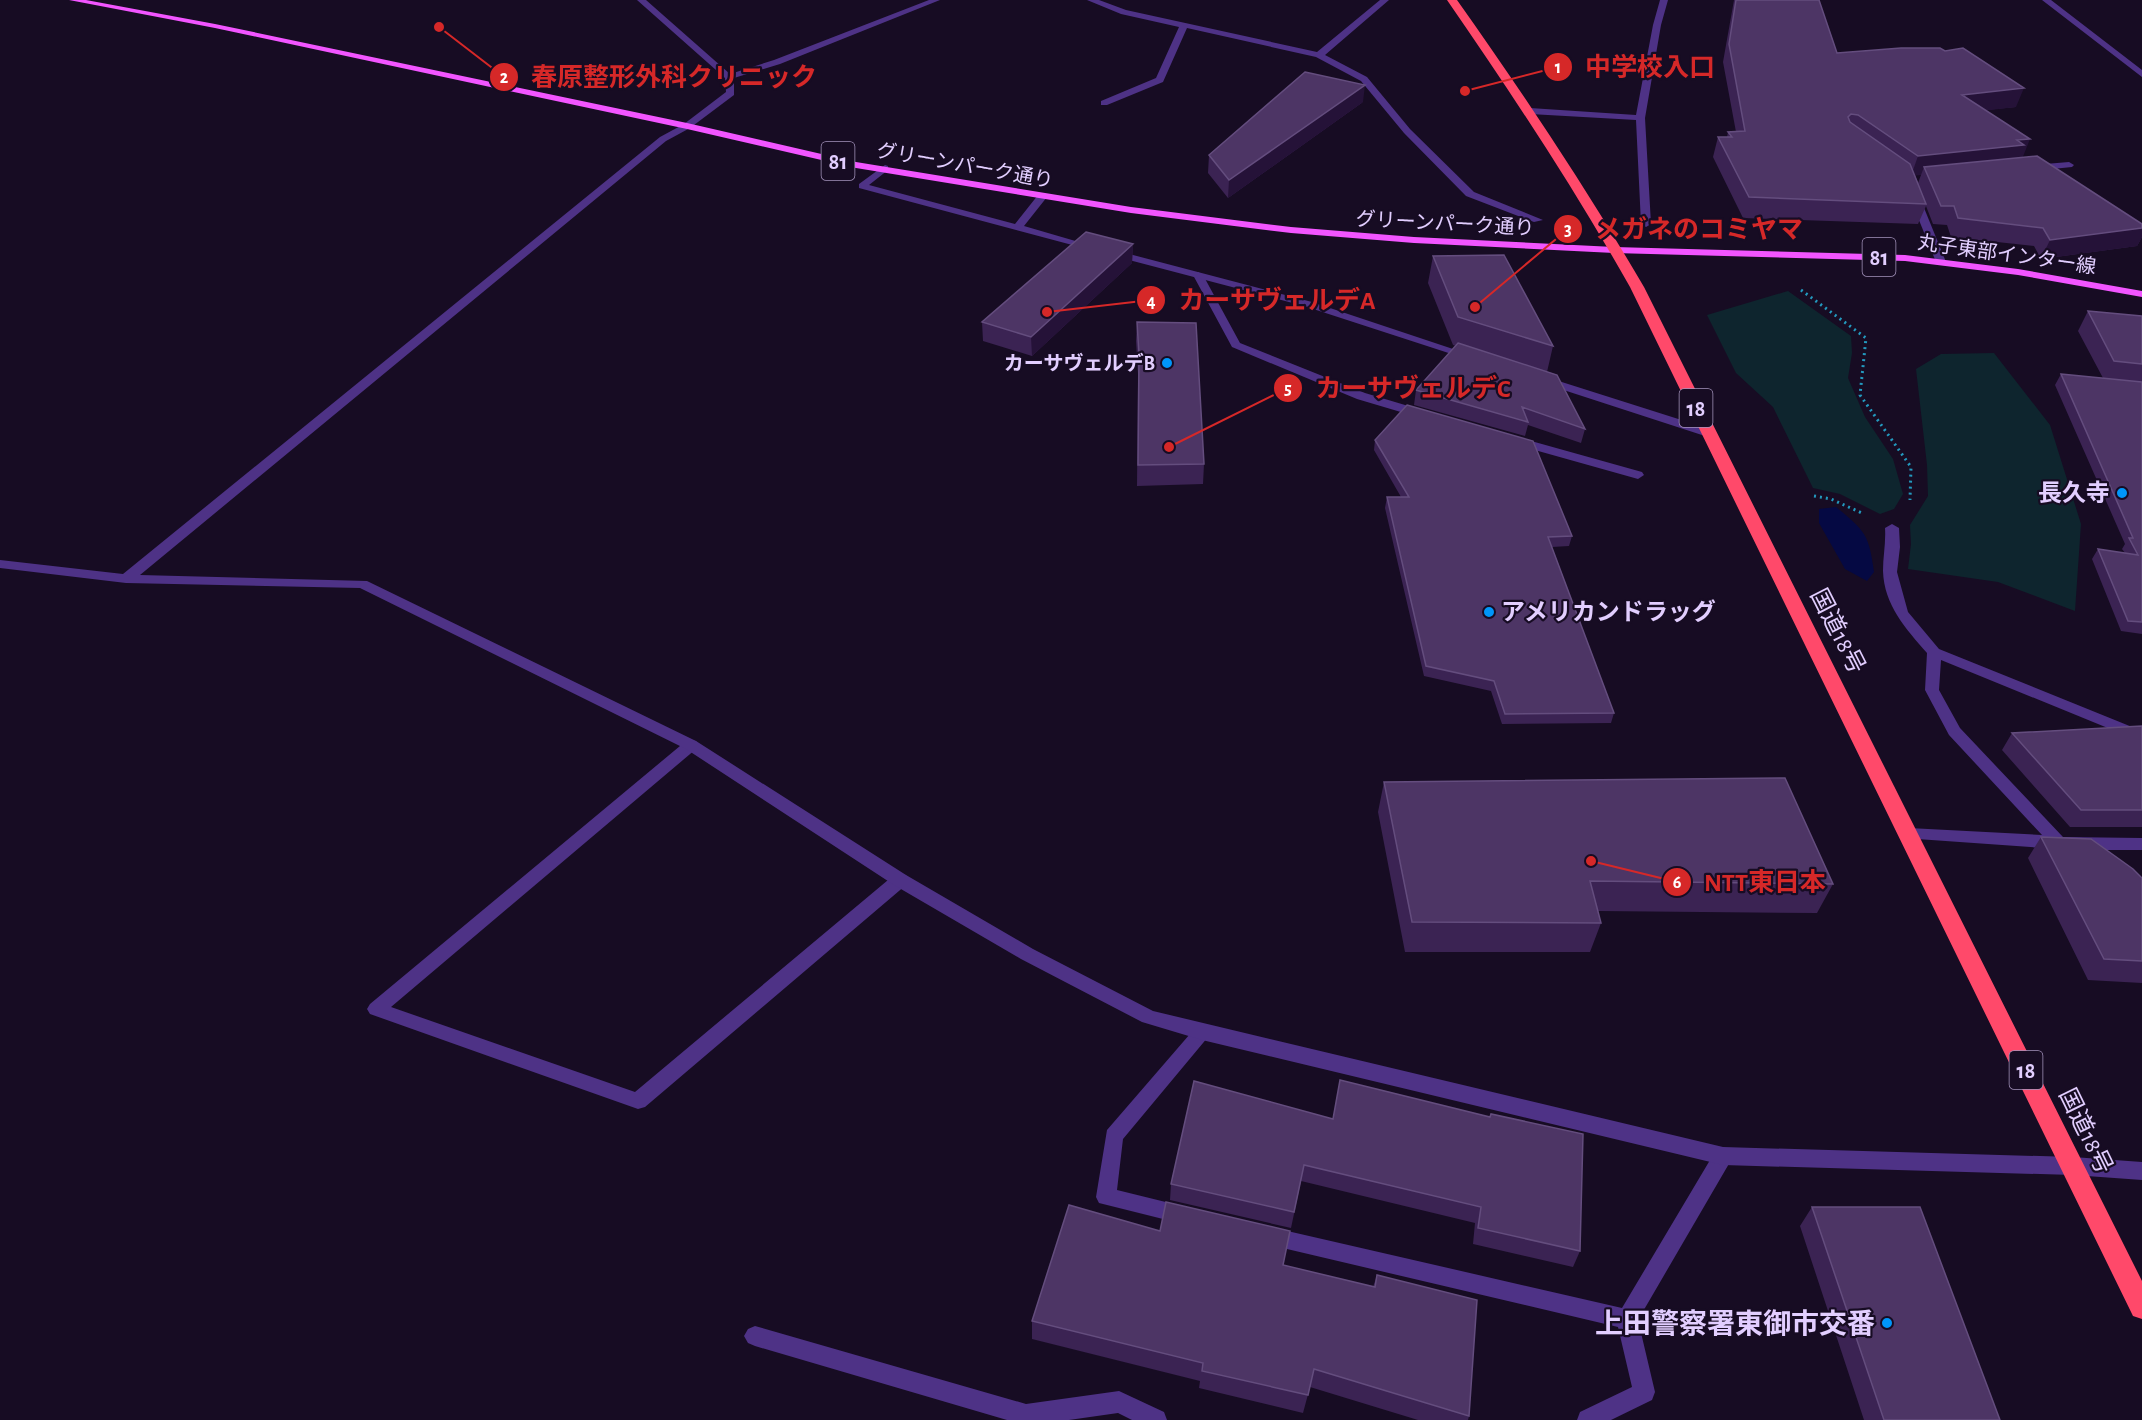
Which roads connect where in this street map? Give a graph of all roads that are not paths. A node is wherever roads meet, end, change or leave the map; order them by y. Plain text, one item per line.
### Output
1 (73, 0) edge
2 (641, 0) edge
3 (936, 0) edge
4 (1091, 0) edge
5 (1385, 0) edge
6 (1452, 0) edge
7 (1664, 0) edge
8 (2046, 0) edge
9 (1184, 25) junction
10 (1319, 55) junction
11 (2142, 74) edge
12 (729, 77) junction
13 (1104, 103) dead end
14 (1530, 111) junction
15 (1640, 118) junction
16 (687, 126) junction
17 (2068, 165) dead end
18 (885, 168) junction
19 (2023, 169) edge
20 (1912, 191) edge
21 (1042, 197) junction
22 (1538, 220) dead end
23 (1646, 224) dead end
24 (1018, 227) junction
25 (1614, 250) junction
26 (1941, 262) junction
27 (1198, 275) junction
28 (2142, 294) edge
29 (1486, 362) edge
30 (1530, 376) edge
31 (1436, 418) edge
32 (1709, 433) junction
33 (1501, 437) edge
34 (1638, 475) dead end
35 (1892, 528) road end
36 (0, 564) edge
37 (126, 579) junction
38 (1934, 652) junction
39 (2142, 737) edge
40 (691, 745) junction
41 (1909, 834) junction
42 (2058, 842) junction
43 (2142, 843) edge
44 (2096, 860) edge
45 (900, 880) junction
46 (1202, 1032) junction
47 (1723, 1156) junction
48 (2073, 1166) junction
49 (2142, 1171) edge
50 (1199, 1219) edge
51 (1257, 1233) edge
52 (2142, 1307) edge
53 (1627, 1320) junction
54 (755, 1336) dead end
55 (1156, 1420) edge
56 (1588, 1420) edge

1 - 16 main road, グリーンパーク通り / 81
2 - 12 street
3 - 12 street
4 - 9 street
5 - 10 street
6 - 14 highway, 国道18号 / 18
7 - 15 street
8 - 11 street
9 - 10 street
9 - 13 street
10 - 22 street
12 - 16 street
14 - 15 street
14 - 25 highway, 国道18号 / 18
15 - 23 street
16 - 18 main road, グリーンパーク通り / 81
16 - 37 street
17 - 19 street
18 - 21 main road, グリーンパーク通り / 81
18 - 24 street
20 - 26 street
21 - 24 street
21 - 25 main road, グリーンパーク通り / 81
24 - 27 street
25 - 26 main road, 丸子東部インター線 / 81
25 - 32 highway, 国道18号 / 18
26 - 28 main road, 丸子東部インター線 / 81
27 - 29 street
27 - 31 street
30 - 32 street
32 - 41 highway, 国道18号 / 18
33 - 34 street
35 - 38 street
36 - 37 street
37 - 40 street
38 - 39 street
38 - 42 street
40 - 45 street
40 - 45 street
41 - 42 street
41 - 48 highway, 国道18号 / 18
42 - 43 street
42 - 44 street
45 - 46 street
46 - 47 street
46 - 50 street
47 - 48 street
47 - 53 street
48 - 49 street
48 - 52 highway, 国道18号 / 18
51 - 53 street
53 - 56 street
54 - 55 street

